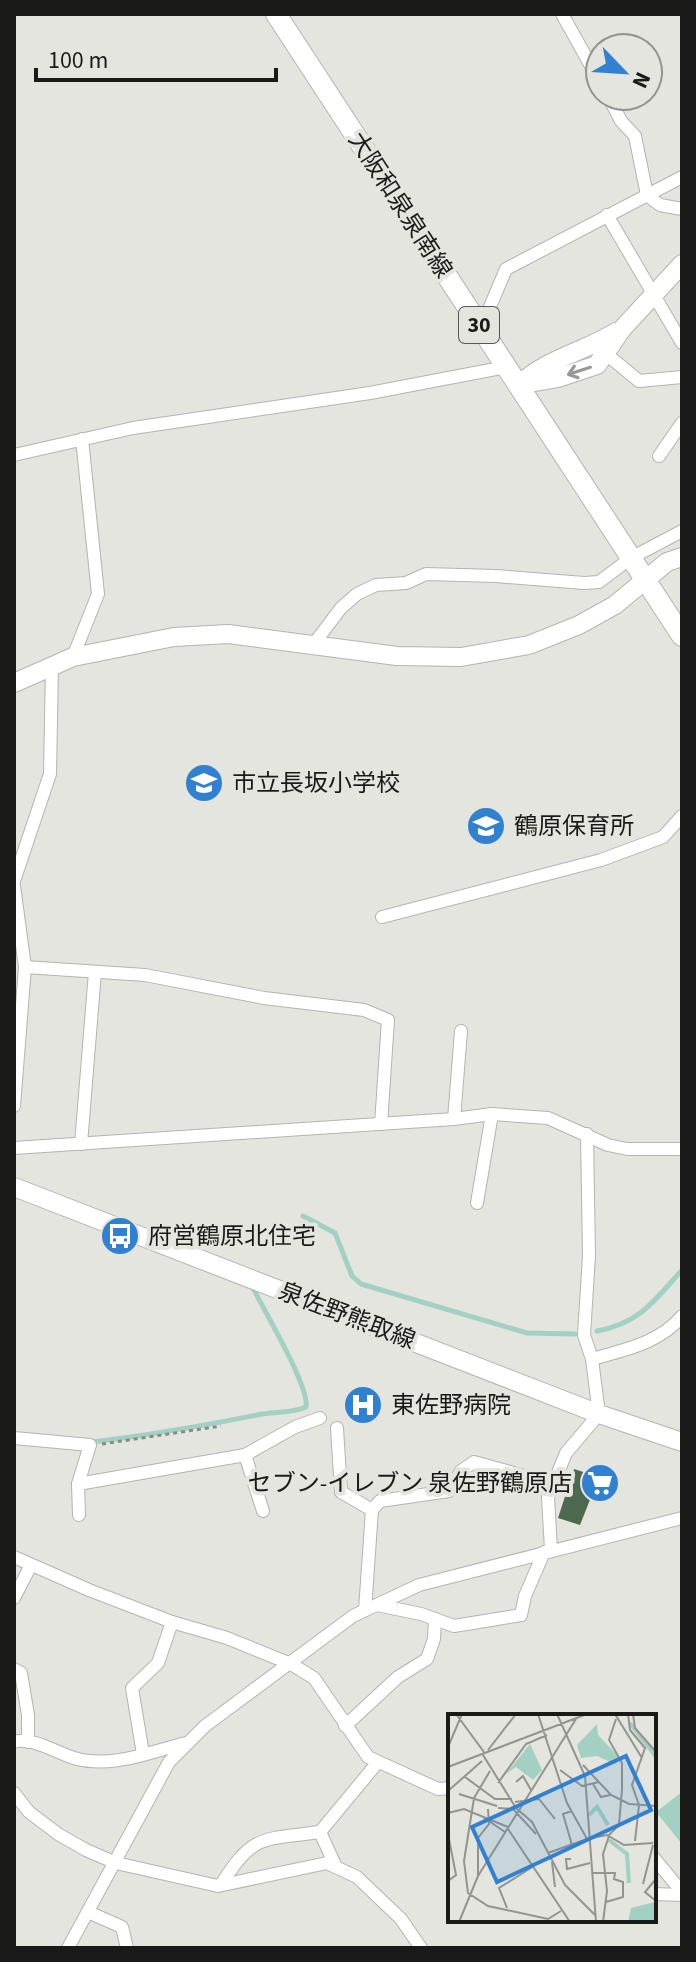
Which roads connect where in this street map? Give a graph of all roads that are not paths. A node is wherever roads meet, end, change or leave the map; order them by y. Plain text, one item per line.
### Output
1 (276, 14) edge
2 (562, 14) edge
3 (584, 53) edge
4 (616, 112) edge
5 (682, 177) edge
6 (647, 195) junction
7 (682, 209) edge
8 (607, 215) junction
9 (682, 264) edge
10 (653, 295) junction
11 (481, 328) junction
12 (622, 329) junction
13 (682, 343) edge
14 (605, 353) junction
15 (506, 367) junction
16 (682, 377) edge
17 (518, 385) junction
18 (682, 423) edge
19 (82, 439) junction
20 (14, 455) edge
21 (659, 456) dead end
22 (682, 531) edge
23 (682, 557) edge
24 (631, 558) junction
25 (645, 580) junction
26 (682, 636) edge
27 (313, 645) junction
28 (73, 657) junction
29 (52, 666) junction
30 (14, 683) edge
31 (682, 816) edge
32 (14, 884) edge
33 (382, 917) dead end
34 (25, 967) junction
35 (95, 972) junction
36 (461, 1031) dead end
37 (14, 1106) edge
38 (492, 1114) junction
39 (454, 1119) junction
40 (381, 1124) junction
41 (587, 1134) junction
42 (81, 1144) junction
43 (14, 1148) edge
44 (682, 1149) edge
45 (14, 1187) edge
46 (477, 1203) dead end
47 (682, 1316) edge
48 (592, 1359) junction
49 (599, 1414) junction
50 (320, 1418) dead end
51 (337, 1428) dead end
52 (14, 1438) edge
53 (682, 1442) edge
54 (245, 1455) junction
55 (78, 1484) junction
56 (553, 1484) junction
57 (372, 1510) junction
58 (263, 1511) dead end
59 (79, 1515) dead end
60 (682, 1518) edge
61 (548, 1551) junction
62 (14, 1557) edge
63 (31, 1565) junction
64 (14, 1598) edge
65 (371, 1608) junction
66 (435, 1619) junction
67 (172, 1622) junction
68 (291, 1664) junction
69 (14, 1669) edge
70 (345, 1726) junction
71 (14, 1742) edge
72 (28, 1742) junction
73 (186, 1743) junction
74 (143, 1754) junction
75 (378, 1762) junction
76 (448, 1788) edge
77 (14, 1793) edge
78 (320, 1832) junction
79 (656, 1861) edge
80 (116, 1863) junction
81 (336, 1867) junction
82 (221, 1885) junction
83 (656, 1894) edge
84 (682, 1894) edge
85 (88, 1912) junction
86 (68, 1948) edge
87 (127, 1948) edge
88 (421, 1948) edge

1 - 11 main road, 大阪和泉泉南線 / 30
2 - 3 street
4 - 6 street
5 - 6 street
6 - 7 street
6 - 8 street
8 - 10 street
8 - 11 street
9 - 10 street
10 - 12 street
10 - 13 street
11 - 15 main road, 大阪和泉泉南線 / 30
12 - 14 street
12 - 17 street
14 - 16 street
14 -> 17 street
15 - 17 main road, 大阪和泉泉南線 / 30
15 - 19 street
17 - 24 main road, 大阪和泉泉南線 / 30
18 - 21 street
19 - 20 street
19 - 28 street
22 - 24 street
23 - 25 street
24 - 25 main road, 大阪和泉泉南線 / 30
24 - 27 street
25 - 26 main road, 大阪和泉泉南線 / 30
25 - 27 street
27 - 28 street
28 - 29 street
29 - 30 street
29 - 32 street
31 - 33 street
32 - 34 street
34 - 35 street
34 - 37 street
35 - 40 street
35 - 42 street
36 - 39 street
38 - 39 street
38 - 41 street
38 - 46 street
39 - 40 street
40 - 42 street
41 - 44 street
41 - 48 street
42 - 43 street
45 - 49 street, 泉佐野熊取線
47 - 48 street
48 - 49 street
49 - 53 street, 泉佐野熊取線
49 - 56 street
50 - 54 street
51 - 57 street
52 - 55 street
54 - 55 street
54 - 58 street
55 - 59 street
56 - 57 street
56 - 61 street
57 - 65 street
60 - 61 street
61 - 65 street
61 - 66 street
62 - 63 street
63 - 64 street
63 - 67 street
65 - 66 street
65 - 68 street
66 - 70 street
67 - 68 street
67 - 74 street
68 - 70 street
68 - 73 street
69 - 72 street
70 - 75 street
71 - 72 street
72 - 74 street
73 - 74 street
73 - 80 street
75 - 76 street
75 - 78 street
77 - 80 street
78 - 81 street
78 - 82 street
79 - 84 street
80 - 82 street
80 - 85 street
81 - 82 street
81 - 88 street
83 - 84 street
85 - 86 street
85 - 87 street

